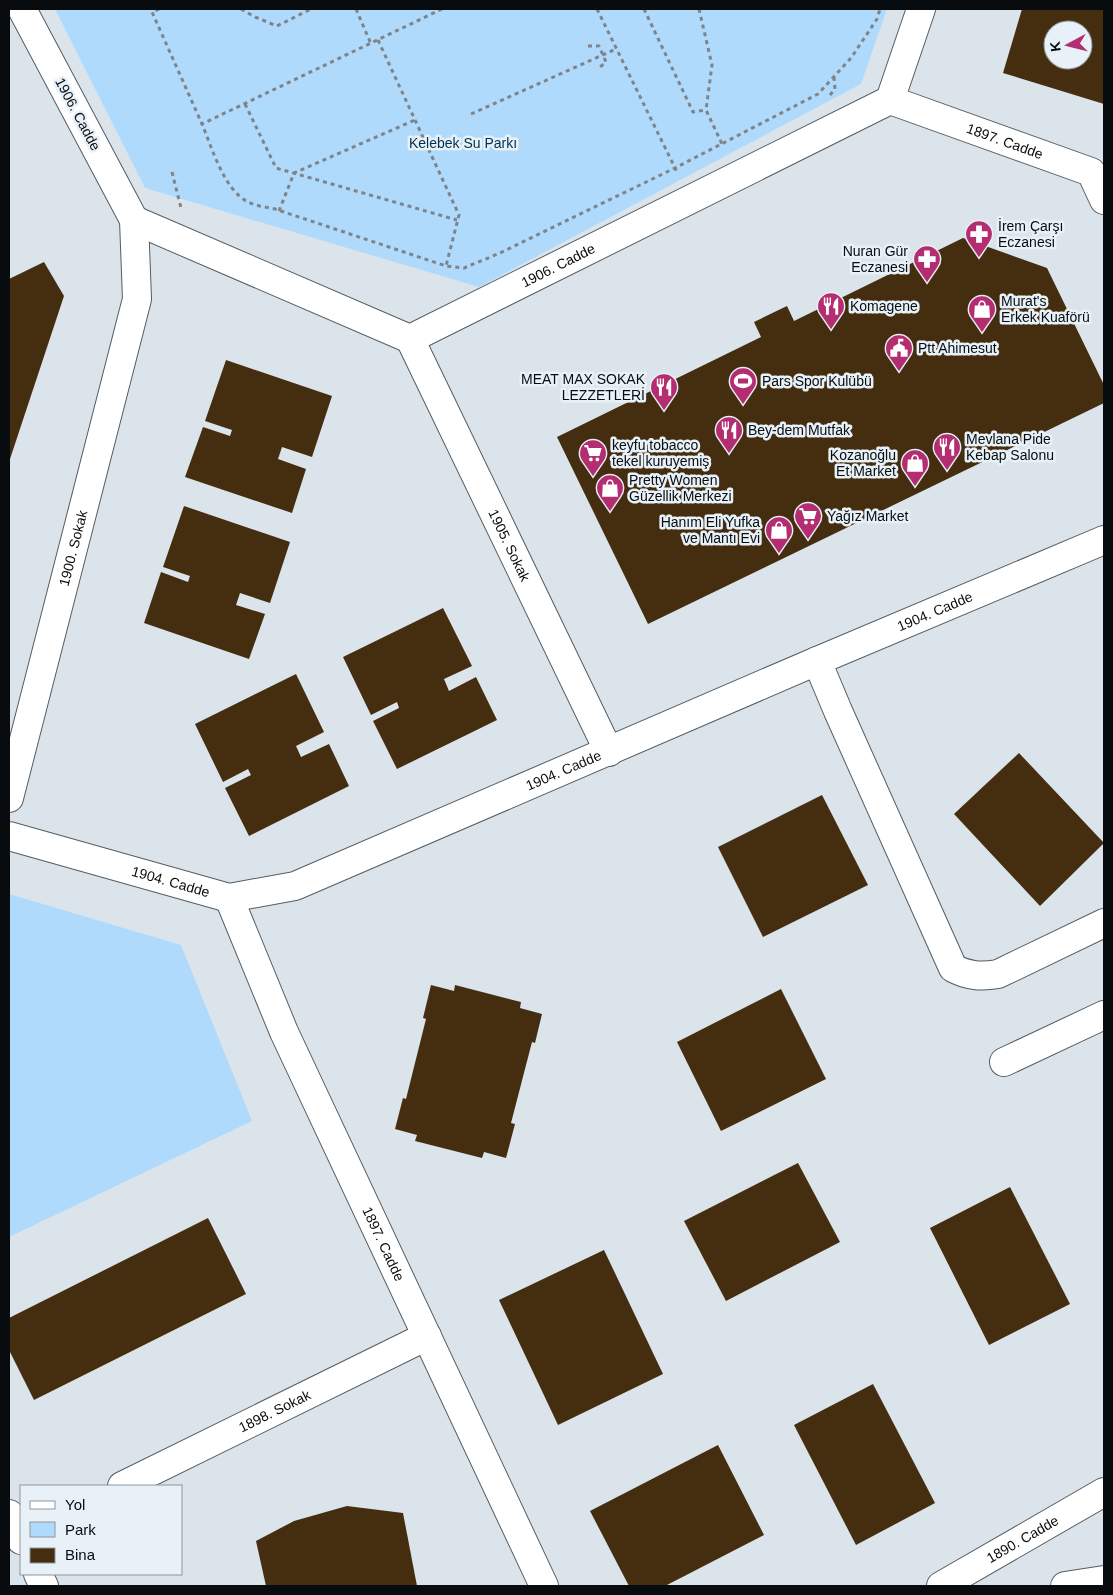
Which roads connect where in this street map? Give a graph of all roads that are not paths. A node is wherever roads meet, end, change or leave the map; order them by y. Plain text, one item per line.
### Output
1 (22, 9) edge
2 (921, 9) edge
3 (890, 100) junction
4 (1097, 173) edge
5 (1104, 200) edge
6 (134, 220) junction
7 (137, 299) joint
8 (410, 339) junction
9 (1104, 540) edge
10 (817, 661) junction
11 (609, 752) junction
12 (9, 798) edge
13 (9, 836) edge
14 (229, 898) junction
15 (1104, 923) edge
16 (1104, 1015) edge
17 (1004, 1062) dead end
18 (427, 1336) junction
19 (124, 1485) edge
20 (1104, 1494) edge
21 (1104, 1580) edge
22 (544, 1586) edge
23 (940, 1586) edge
24 (1065, 1586) edge

1 - 6 street, 1906. Cadde
2 - 3 street
3 - 4 street, 1897. Cadde
3 - 8 street, 1906. Cadde
4 - 5 street, 1897. Cadde
6 - 7 street, 1906. Cadde
6 - 8 street
7 - 12 street, 1900. Sokak
8 - 11 street, 1905. Sokak
9 - 10 street, 1904. Cadde
10 - 11 street, 1904. Cadde
10 - 15 street
11 - 14 street, 1904. Cadde
13 - 14 street, 1904. Cadde
14 - 18 street, 1897. Cadde
16 - 17 street
18 - 19 street, 1898. Sokak
18 - 22 street, 1897. Cadde
20 - 23 street, 1890. Cadde
21 - 24 street

